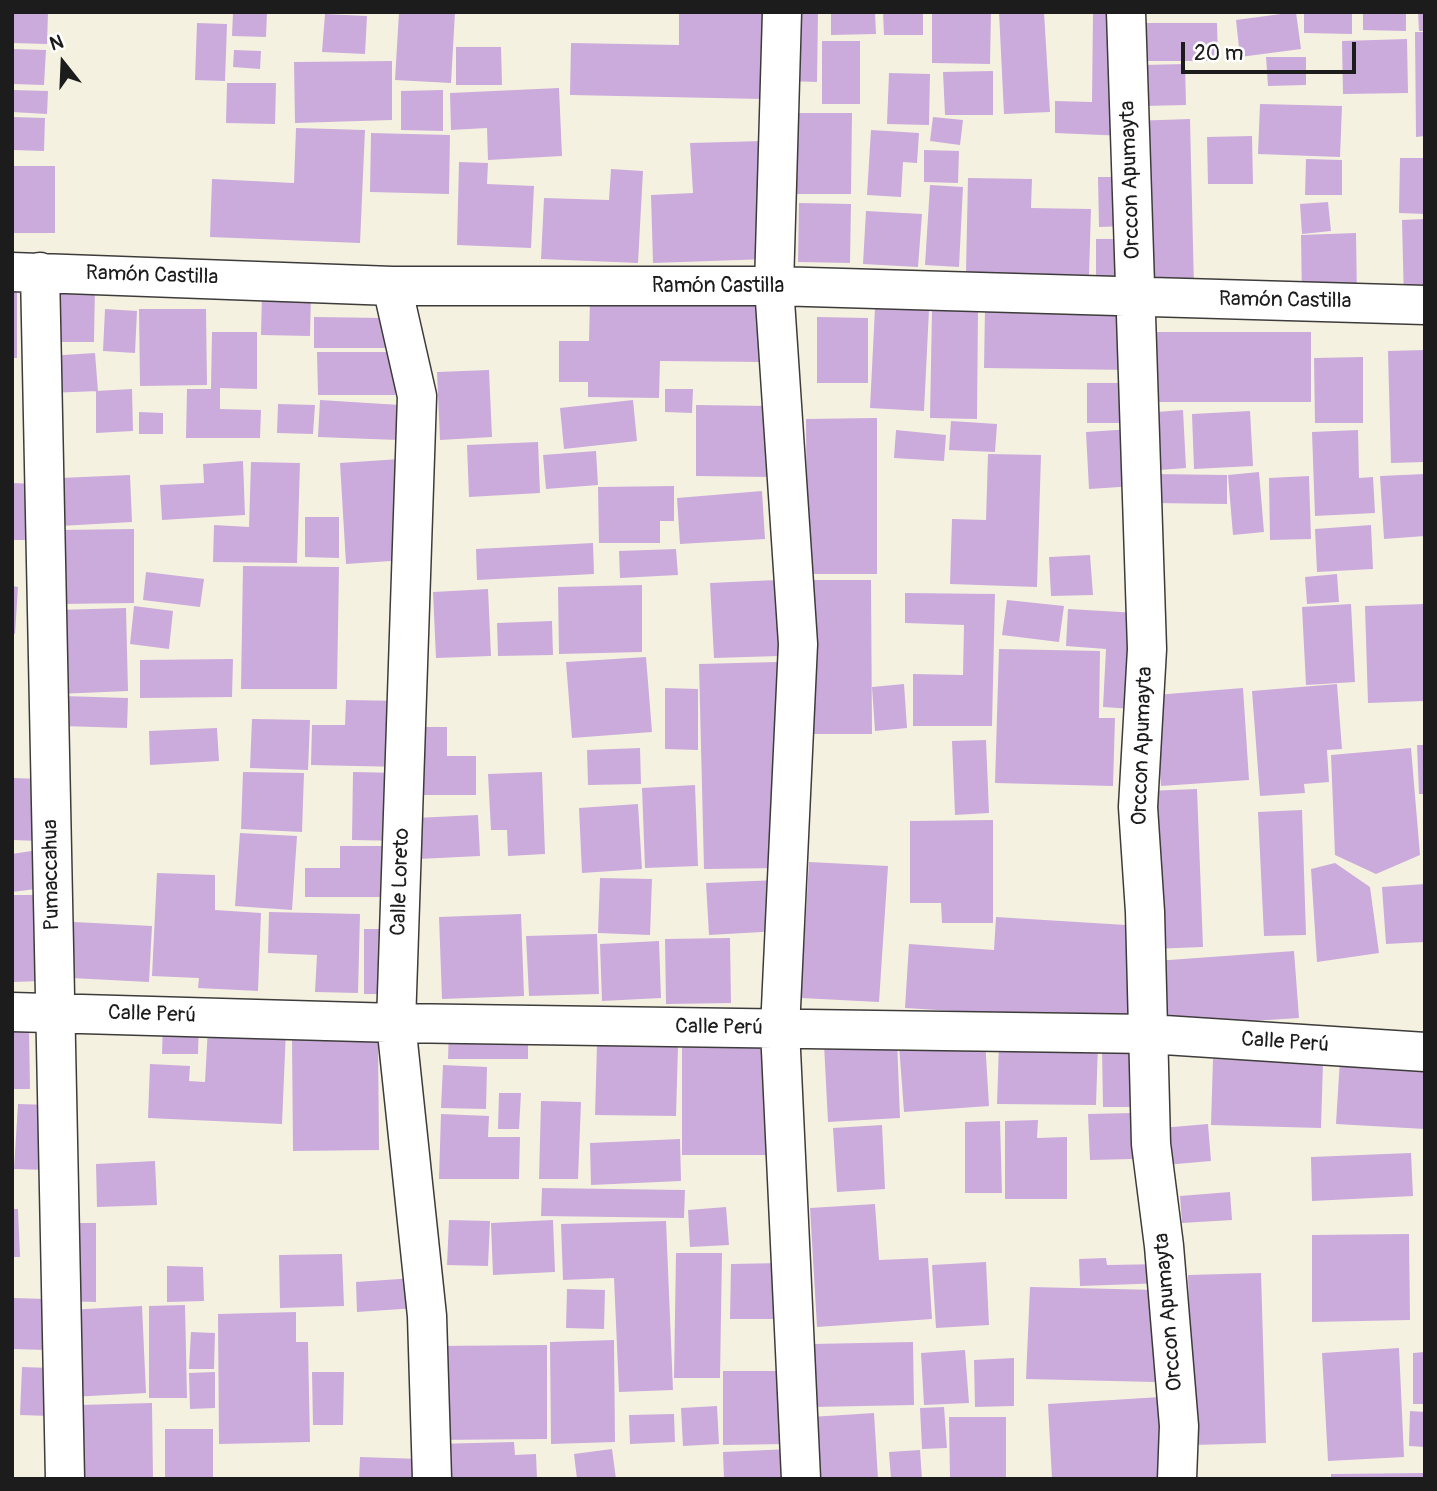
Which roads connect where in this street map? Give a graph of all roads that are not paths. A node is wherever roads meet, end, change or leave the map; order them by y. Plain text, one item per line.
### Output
1 (782, 12) edge
2 (1126, 12) edge
3 (26, 272) edge
4 (392, 286) junction
5 (774, 286) junction
6 (1136, 298) junction
7 (1425, 305) edge
8 (55, 1011) junction
9 (12, 1012) edge
10 (396, 1023) junction
11 (780, 1029) junction
12 (1149, 1034) junction
13 (1425, 1052) edge
14 (65, 1479) edge
15 (432, 1479) edge
16 (801, 1479) edge
17 (1177, 1479) edge

1 - 5 street
2 - 6 street, Orccon Apumayta
3 - 4 street, Ramón Castilla
3 - 8 street, Pumaccahua
4 - 5 street, Ramón Castilla
4 - 10 street, Calle Loreto
5 - 6 street, Ramón Castilla
5 - 11 street
6 - 7 street, Ramón Castilla
6 - 12 street, Orccon Apumayta
8 - 9 street, Calle Perú
8 - 10 street, Calle Perú
8 - 14 street, Pumaccahua
10 - 11 street, Calle Perú
10 - 15 street, Calle Loreto
11 - 12 street, Calle Perú
11 - 16 street
12 - 13 street, Calle Perú
12 - 17 street, Orccon Apumayta

